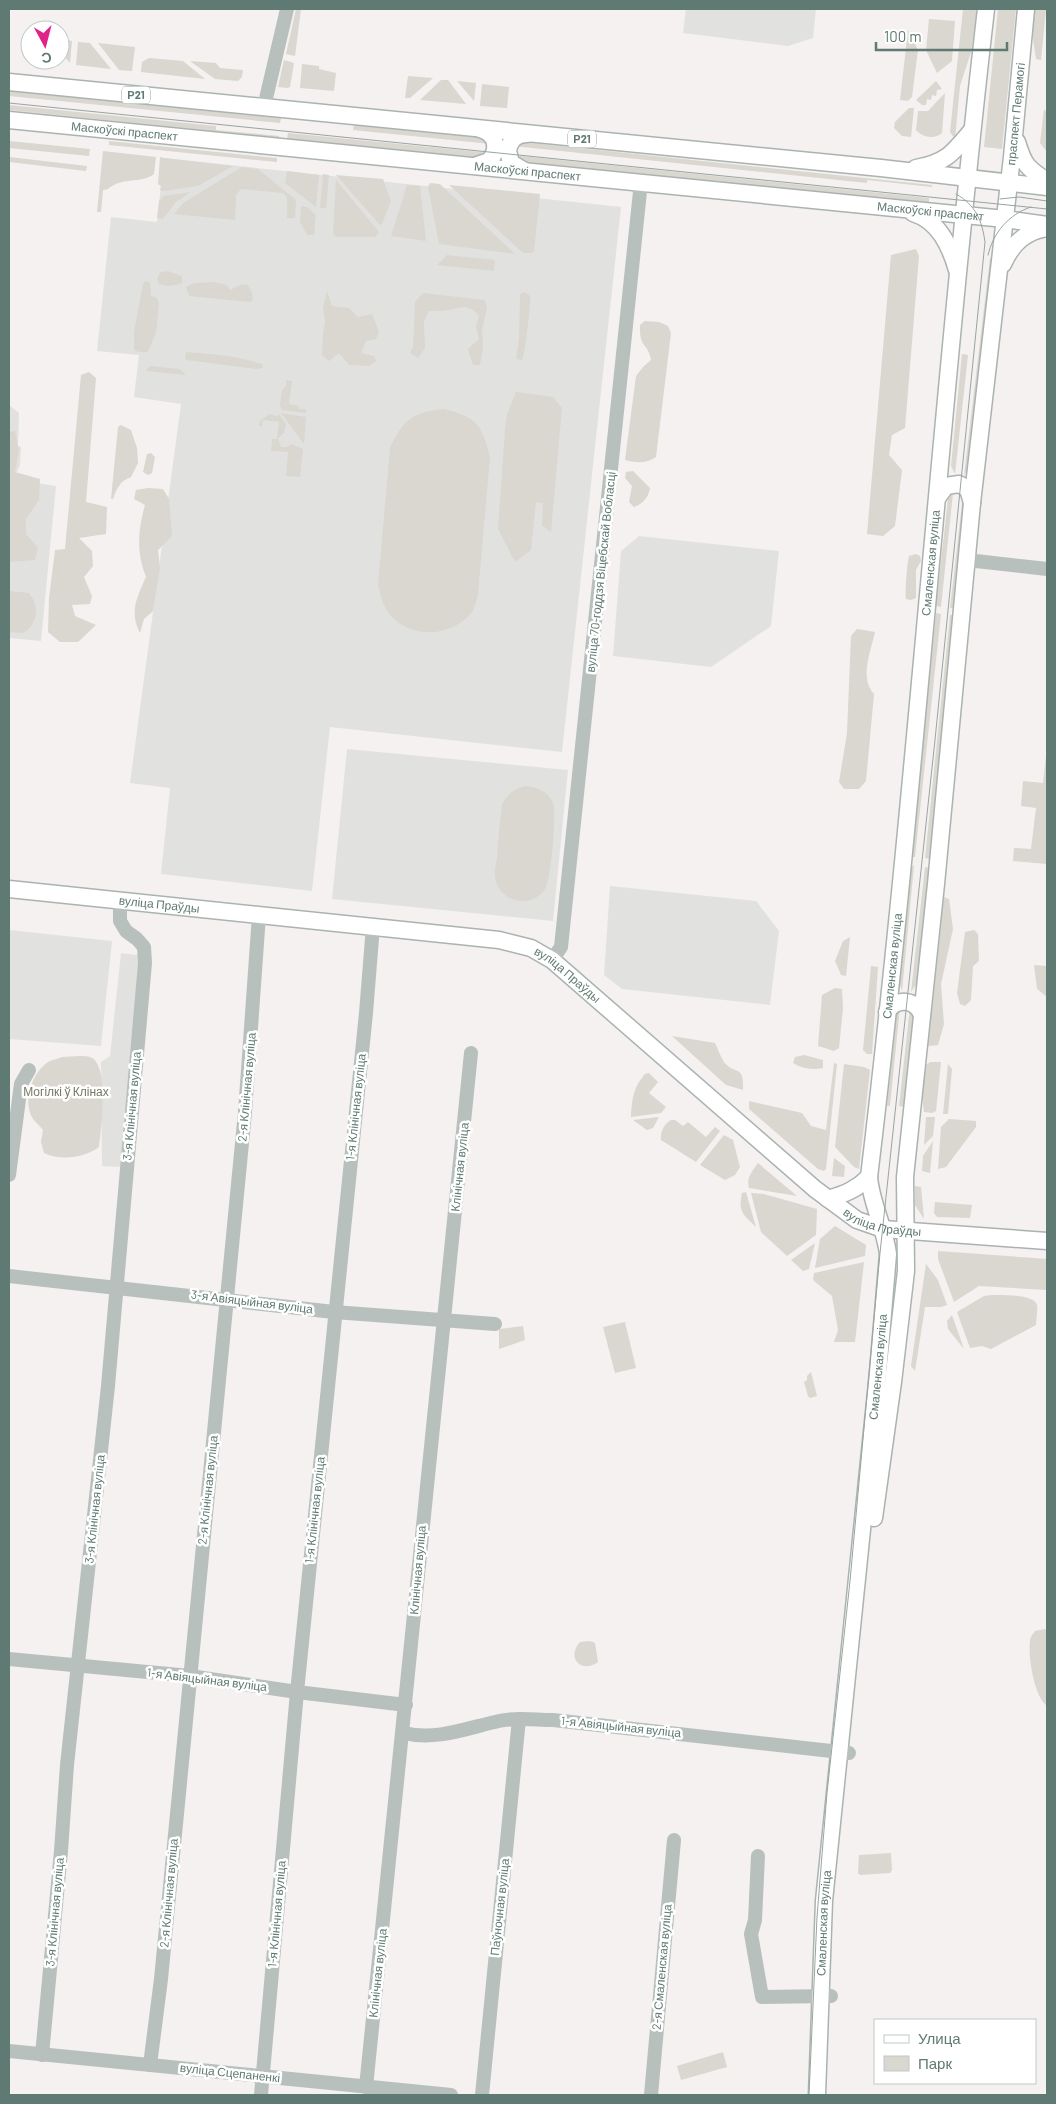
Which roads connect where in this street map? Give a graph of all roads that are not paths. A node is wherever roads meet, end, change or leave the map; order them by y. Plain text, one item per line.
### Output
1 (287, 9) edge
2 (986, 9) edge
3 (1026, 9) edge
4 (9, 82) edge
5 (264, 107) junction
6 (9, 120) edge
7 (480, 129) junction
8 (972, 130) junction
9 (529, 134) junction
10 (1015, 134) junction
11 (477, 165) junction
12 (526, 170) junction
13 (901, 170) junction
14 (967, 178) junction
15 (1047, 181) edge
16 (641, 182) junction
17 (1010, 183) junction
18 (1047, 187) edge
19 (899, 209) junction
20 (964, 215) junction
21 (1006, 218) junction
22 (1047, 227) edge
23 (999, 276) junction
24 (959, 277) junction
25 (941, 464) junction
26 (976, 468) junction
27 (938, 497) junction
28 (972, 503) junction
29 (967, 560) junction
30 (1047, 569) edge
31 (9, 889) edge
32 (120, 900) junction
33 (259, 915) junction
34 (373, 926) junction
35 (552, 960) junction
36 (890, 981) junction
37 (925, 986) junction
38 (887, 1012) junction
39 (922, 1015) junction
40 (472, 1053) dead end
41 (28, 1070) dead end
42 (9, 1175) edge
43 (869, 1177) junction
44 (828, 1199) junction
45 (883, 1229) junction
46 (904, 1231) junction
47 (1047, 1241) edge
48 (9, 1276) edge
49 (115, 1287) junction
50 (227, 1298) junction
51 (334, 1312) junction
52 (444, 1319) junction
53 (495, 1324) dead end
54 (9, 1659) edge
55 (78, 1666) junction
56 (190, 1676) junction
57 (297, 1692) junction
58 (406, 1705) junction
59 (519, 1719) junction
60 (404, 1733) junction
61 (844, 1752) junction
62 (674, 1840) dead end
63 (758, 1856) dead end
64 (826, 1996) junction
65 (9, 2051) edge
66 (42, 2055) junction
67 (150, 2065) junction
68 (262, 2076) junction
69 (366, 2087) junction
70 (261, 2095) edge
71 (451, 2095) edge
72 (482, 2095) edge
73 (650, 2095) edge
74 (817, 2095) edge
75 (826, 2095) edge

1 - 5 street
2 - 8 main road
3 - 10 main road, праспект Перамогі
4 - 5 main road, Р21
5 - 7 main road, Р21
6 - 11 main road, Маскоўскі праспект
7 - 9 main road, Р21
7 - 11 main road
8 - 13 main road
8 - 14 main road
9 - 12 main road
9 - 13 main road, Р21
10 - 15 main road
10 - 17 main road, праспект Перамогі
11 - 12 main road, Маскоўскі праспект
12 - 16 main road, Маскоўскі праспект
13 - 14 main road, Р21
14 - 17 main road, Р21
14 - 20 main road, Смаленская вуліца
16 - 19 main road, Маскоўскі праспект
16 - 35 street, вуліца 70-годдзя Віцебскай Вобласці
17 - 18 main road, Р21
17 - 21 main road, праспект Перамогі
19 - 20 main road, Маскоўскі праспект
19 - 24 main road
20 - 21 main road, Маскоўскі праспект
20 - 24 main road, Смаленская вуліца
21 - 22 main road, Маскоўскі праспект
21 - 23 main road, Смаленская вуліца
22 - 23 main road
23 - 26 main road, Смаленская вуліца
24 - 25 main road, Смаленская вуліца
25 - 26 main road
25 - 27 main road, Смаленская вуліца
26 - 28 main road, Смаленская вуліца
27 - 28 main road
27 - 36 main road, Смаленская вуліца
28 - 29 main road, Смаленская вуліца
29 - 30 street
29 - 37 main road, Смаленская вуліца
31 - 32 main road, вуліца Праўды
32 - 33 main road, вуліца Праўды
32 - 49 street, 3-я Клінічная вуліца
33 - 34 main road, вуліца Праўды
33 - 50 street, 2-я Клінічная вуліца
34 - 35 main road, вуліца Праўды
34 - 51 street, 1-я Клінічная вуліца
35 - 44 main road, вуліца Праўды
36 - 37 main road
36 - 38 main road, Смаленская вуліца
37 - 39 main road, Смаленская вуліца
38 - 39 main road
38 - 43 main road, Смаленская вуліца
39 - 46 main road, Смаленская вуліца
40 - 52 street, Клінічная вуліца
41 - 42 street
43 - 44 main road
43 - 45 main road, Смаленская вуліца
44 - 45 main road, вуліца Праўды
45 - 46 main road, вуліца Праўды
45 - 61 main road, Смаленская вуліца
46 - 47 main road, вуліца Праўды
46 - 61 main road, Смаленская вуліца
48 - 49 street, 3-я Авіяцыйная вуліца
49 - 50 street, 3-я Авіяцыйная вуліца
49 - 55 street, 3-я Клінічная вуліца
50 - 51 street, 3-я Авіяцыйная вуліца
50 - 56 street, 2-я Клінічная вуліца
51 - 52 street, 3-я Авіяцыйная вуліца
51 - 57 street, 1-я Клінічная вуліца
52 - 53 street, 3-я Авіяцыйная вуліца
52 - 58 street, Клінічная вуліца
54 - 55 street, 1-я Авіяцыйная вуліца
55 - 56 street, 1-я Авіяцыйная вуліца
55 - 66 street, 3-я Клінічная вуліца
56 - 57 street, 1-я Авіяцыйная вуліца
56 - 67 street, 2-я Клінічная вуліца
57 - 58 street, 1-я Авіяцыйная вуліца
57 - 68 street, 1-я Клінічная вуліца
58 - 60 street, Клінічная вуліца
59 - 60 street, 1-я Авіяцыйная вуліца
59 - 61 street, 1-я Авіяцыйная вуліца
59 - 72 street, Паўночная вуліца
60 - 69 street, Клінічная вуліца
61 - 64 main road, Смаленская вуліца
62 - 73 street, 2-я Смаленская вуліца
63 - 64 street
64 - 74 main road, Смаленская вуліца
64 - 75 main road, Смаленская вуліца
65 - 66 street, вуліца Сцепаненкі
66 - 67 street, вуліца Сцепаненкі
67 - 68 street, вуліца Сцепаненкі
68 - 69 street, вуліца Сцепаненкі
68 - 70 street, 1-я Клінічная вуліца
69 - 71 street, вуліца Сцепаненкі

